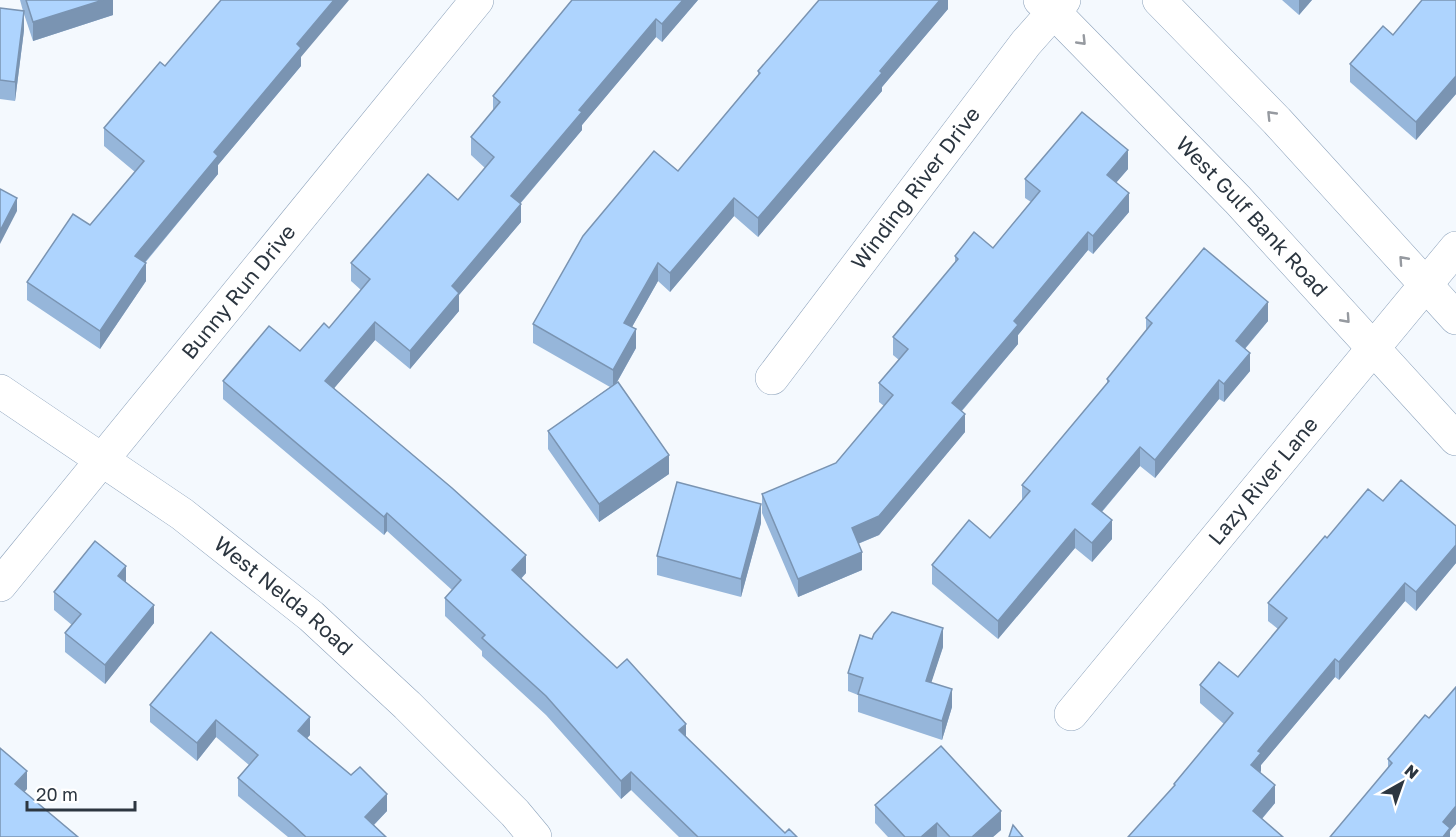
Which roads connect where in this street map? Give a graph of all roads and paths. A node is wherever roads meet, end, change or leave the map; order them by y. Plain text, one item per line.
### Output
1 (477, 0) edge
2 (1159, 0) edge
3 (1052, 4) edge
4 (1456, 248) edge
5 (1425, 285) junction
6 (1456, 318) edge
7 (1373, 348) junction
8 (772, 378) dead end
9 (0, 390) edge
10 (1456, 439) edge
11 (104, 460) junction
12 (0, 585) edge
13 (1071, 714) dead end
14 (535, 837) edge

1 - 11 street, Bunny Run Drive
5 -> 2 street
3 -> 7 street, West Gulf Bank Road
3 - 8 street, Winding River Drive
4 - 5 street, Lazy River Lane
5 - 6 street
5 - 7 street, Lazy River Lane
7 - 10 street, West Gulf Bank Road
7 - 13 street, Lazy River Lane
9 - 11 street, West Nelda Road
11 - 12 street, Bunny Run Drive
11 - 14 street, West Nelda Road

